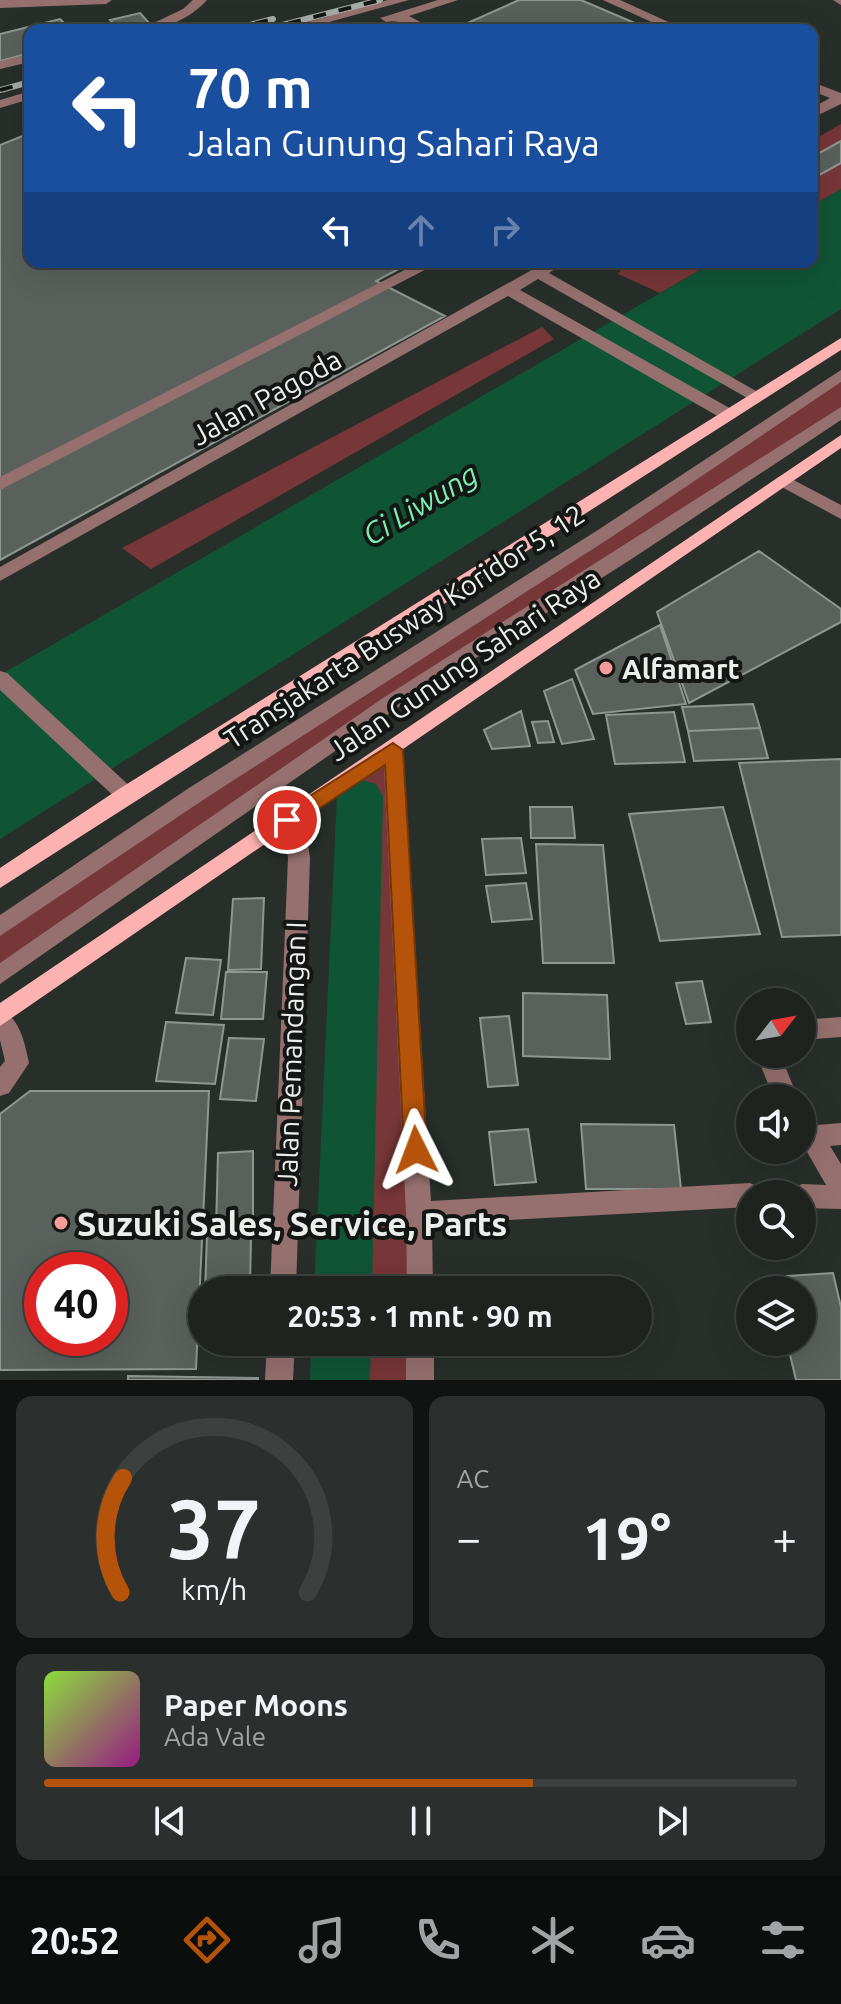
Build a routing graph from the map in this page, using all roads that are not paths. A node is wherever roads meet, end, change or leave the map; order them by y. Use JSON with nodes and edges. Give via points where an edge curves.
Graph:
{"nodes":[{"id":1,"x":106,"y":0,"type":"edge"},
{"id":2,"x":201,"y":0,"type":"edge"},
{"id":3,"x":403,"y":0,"type":"edge"},
{"id":4,"x":452,"y":0,"type":"edge"},
{"id":5,"x":609,"y":0,"type":"edge"},
{"id":6,"x":0,"y":4,"type":"edge"},
{"id":7,"x":397,"y":15,"type":"junction"},
{"id":8,"x":159,"y":24,"type":"edge"},
{"id":9,"x":309,"y":24,"type":"edge"},
{"id":10,"x":360,"y":24,"type":"edge"},
{"id":11,"x":416,"y":24,"type":"edge"},
{"id":12,"x":666,"y":24,"type":"edge"},
{"id":13,"x":24,"y":59,"type":"edge"},
{"id":14,"x":0,"y":65,"type":"edge"},
{"id":15,"x":818,"y":88,"type":"edge"},
{"id":16,"x":24,"y":97,"type":"edge"},
{"id":17,"x":841,"y":98,"type":"edge"},
{"id":18,"x":0,"y":104,"type":"edge"},
{"id":19,"x":24,"y":111,"type":"edge"},
{"id":20,"x":818,"y":111,"type":"edge"},
{"id":21,"x":0,"y":117,"type":"edge"},
{"id":22,"x":420,"y":268,"type":"edge"},
{"id":23,"x":548,"y":268,"type":"edge"},
{"id":24,"x":540,"y":274,"type":"junction"},
{"id":25,"x":509,"y":290,"type":"junction"},
{"id":26,"x":841,"y":343,"type":"edge"},
{"id":27,"x":841,"y":375,"type":"edge"},
{"id":28,"x":755,"y":395,"type":"junction"},
{"id":29,"x":841,"y":412,"type":"edge"},
{"id":30,"x":727,"y":414,"type":"junction"},
{"id":31,"x":841,"y":440,"type":"edge"},
{"id":32,"x":784,"y":481,"type":"junction"},
{"id":33,"x":0,"y":484,"type":"edge"},
{"id":34,"x":841,"y":513,"type":"edge"},
{"id":35,"x":0,"y":575,"type":"edge"},
{"id":36,"x":0,"y":678,"type":"edge"},
{"id":37,"x":393,"y":750,"type":"junction"},
{"id":38,"x":126,"y":795,"type":"junction"},
{"id":39,"x":287,"y":820,"type":"junction"},
{"id":40,"x":0,"y":879,"type":"edge"},
{"id":41,"x":0,"y":927,"type":"edge"},
{"id":42,"x":0,"y":975,"type":"edge"},
{"id":43,"x":0,"y":1018,"type":"edge"},
{"id":44,"x":841,"y":1027,"type":"edge"},
{"id":45,"x":816,"y":1029,"type":"edge"},
{"id":46,"x":0,"y":1086,"type":"edge"},
{"id":47,"x":816,"y":1131,"type":"edge"},
{"id":48,"x":841,"y":1134,"type":"edge"},
{"id":49,"x":816,"y":1146,"type":"edge"},
{"id":50,"x":840,"y":1187,"type":"edge"},
{"id":51,"x":816,"y":1193,"type":"edge"},
{"id":52,"x":736,"y":1196,"type":"edge"},
{"id":53,"x":419,"y":1213,"type":"junction"},
{"id":54,"x":284,"y":1276,"type":"edge"},
{"id":55,"x":420,"y":1276,"type":"edge"},
{"id":56,"x":280,"y":1356,"type":"edge"},
{"id":57,"x":420,"y":1356,"type":"edge"},
{"id":58,"x":279,"y":1380,"type":"edge"},
{"id":59,"x":420,"y":1380,"type":"edge"}],
"edges":[{"from":1,"to":6,"type":"street"},
{"from":2,"to":8,"type":"street"},
{"from":3,"to":9,"type":"street"},
{"from":4,"to":7,"type":"street"},
{"from":5,"to":12,"type":"street"},
{"from":7,"to":10,"type":"street"},
{"from":7,"to":11,"type":"street"},
{"from":13,"to":14,"type":"street"},
{"from":15,"to":17,"type":"street"},
{"from":16,"to":18,"type":"street"},
{"from":17,"to":20,"type":"street"},
{"from":19,"to":21,"type":"street"},
{"from":22,"to":33,"type":"street"},
{"from":23,"to":24,"type":"street","name":"Jalan Pagoda"},
{"from":24,"to":25,"type":"street","name":"Jalan Pagoda"},
{"from":24,"to":28,"type":"street"},
{"from":25,"to":30,"type":"street"},
{"from":25,"to":35,"type":"street","name":"Jalan Pagoda"},
{"from":26,"to":28,"type":"main road"},
{"from":27,"to":41,"type":"street","name":"Transjakarta Busway Koridor 5, 12"},
{"from":28,"to":30,"type":"main road"},
{"from":29,"to":42,"type":"street","name":"Transjakarta Busway Koridor 5, 12","via":[[390,703]]},
{"from":30,"to":38,"type":"main road"},
{"from":31,"to":32,"type":"main road","name":"Jalan Gunung Sahari Raya"},
{"from":32,"to":34,"type":"street"},
{"from":32,"to":37,"type":"main road","name":"Jalan Gunung Sahari Raya"},
{"from":36,"to":38,"type":"street"},
{"from":37,"to":39,"type":"main road","name":"Jalan Gunung Sahari Raya"},
{"from":37,"to":53,"type":"street"},
{"from":38,"to":40,"type":"main road"},
{"from":39,"to":43,"type":"main road","name":"Jalan Gunung Sahari Raya"},
{"from":39,"to":54,"type":"street","name":"Jalan Pemandangan I","via":[[299,858]]},
{"from":43,"to":46,"type":"street","via":[[17,1063]]},
{"from":44,"to":45,"type":"street"},
{"from":47,"to":48,"type":"street"},
{"from":49,"to":50,"type":"street"},
{"from":50,"to":51,"type":"street"},
{"from":52,"to":53,"type":"street"},
{"from":53,"to":55,"type":"street"},
{"from":56,"to":58,"type":"street"},
{"from":57,"to":59,"type":"street"}]}
